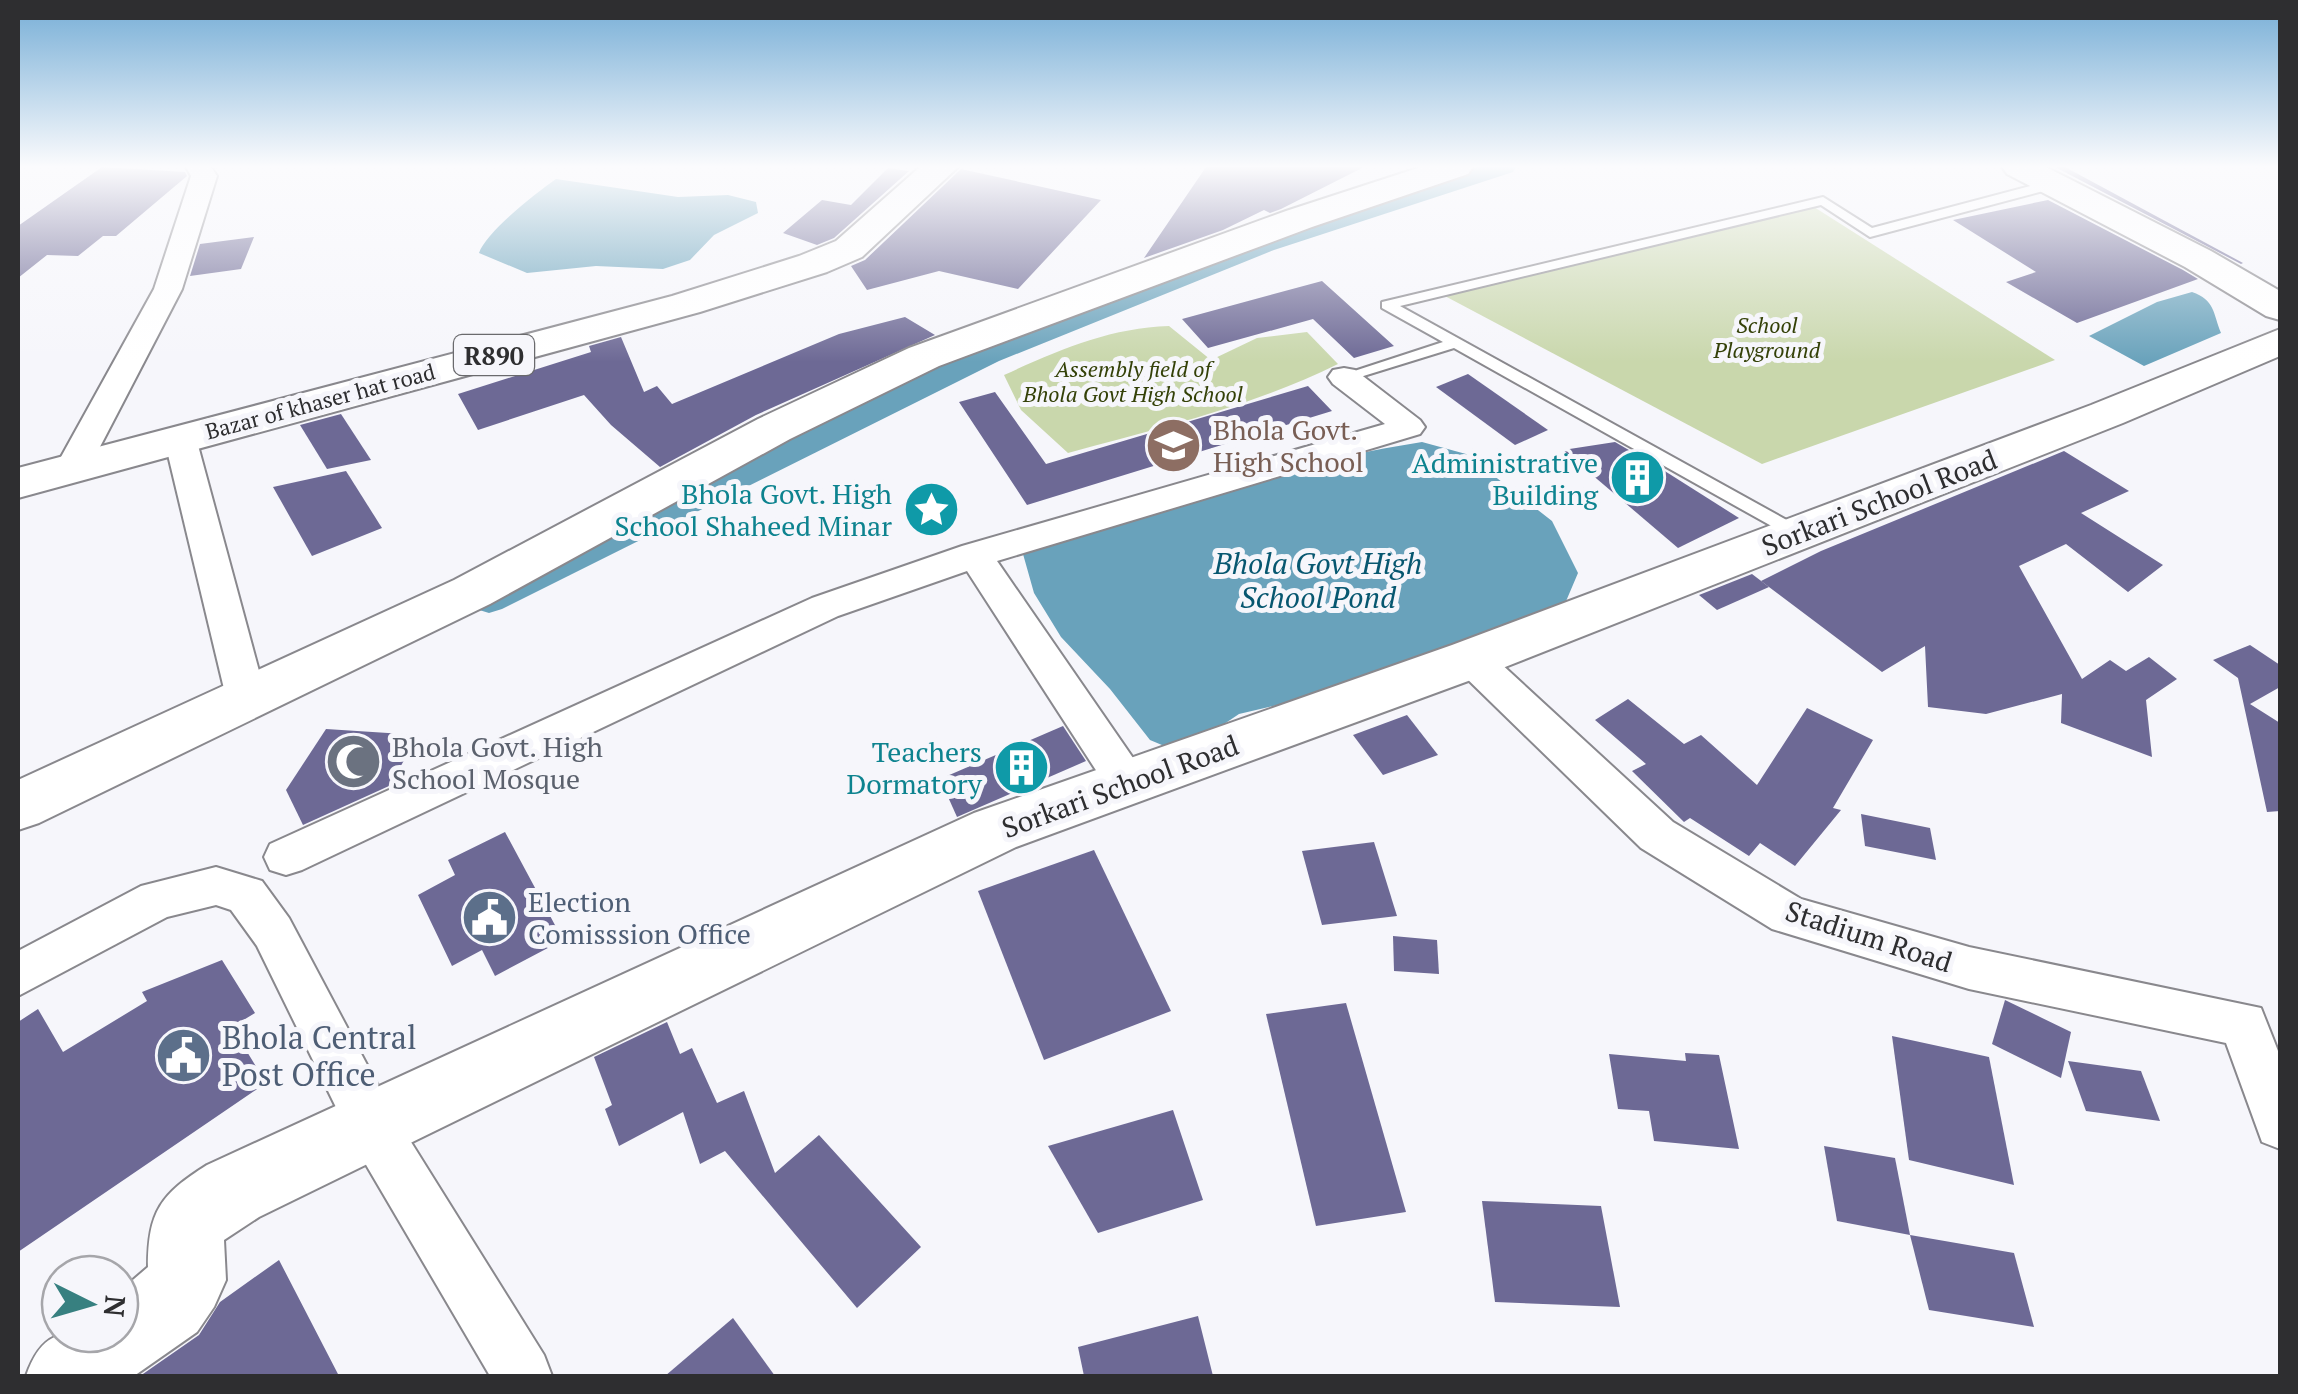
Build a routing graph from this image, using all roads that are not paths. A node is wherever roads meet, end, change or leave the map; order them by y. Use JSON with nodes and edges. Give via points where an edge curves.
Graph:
{"nodes":[{"id":1,"x":186,"y":232,"type":"edge"},
{"id":2,"x":868,"y":232,"type":"edge"},
{"id":3,"x":1265,"y":232,"type":"edge"},
{"id":4,"x":1693,"y":232,"type":"edge"},
{"id":5,"x":2147,"y":232,"type":"edge"},
{"id":6,"x":2280,"y":308,"type":"edge"},
{"id":7,"x":2280,"y":341,"type":"edge"},
{"id":8,"x":1456,"y":343,"type":"junction"},
{"id":9,"x":1344,"y":377,"type":"joint"},
{"id":10,"x":180,"y":438,"type":"junction"},
{"id":11,"x":74,"y":466,"type":"junction"},
{"id":12,"x":18,"y":484,"type":"edge"},
{"id":13,"x":1797,"y":533,"type":"junction"},
{"id":14,"x":975,"y":555,"type":"junction"},
{"id":15,"x":1471,"y":659,"type":"junction"},
{"id":16,"x":246,"y":697,"type":"junction"},
{"id":17,"x":1127,"y":783,"type":"junction"},
{"id":18,"x":18,"y":806,"type":"edge"},
{"id":19,"x":286,"y":857,"type":"dead end"},
{"id":20,"x":18,"y":976,"type":"edge"},
{"id":21,"x":2280,"y":1124,"type":"edge"},
{"id":22,"x":373,"y":1128,"type":"junction"},
{"id":23,"x":66,"y":1376,"type":"edge"},
{"id":24,"x":522,"y":1376,"type":"edge"}],
"edges":[{"from":1,"to":11,"type":"street","via":[[168,289]]},
{"from":2,"to":10,"type":"street","name":"Bazar of khaser hat road","number":"R890","via":[[849,249],[813,264],[686,304]]},
{"from":3,"to":16,"type":"street","via":[[924,357],[774,429],[472,592]]},
{"from":4,"to":8,"type":"lane","via":[[1387,305]]},
{"from":5,"to":6,"type":"street"},
{"from":7,"to":13,"type":"street","name":"Sorkari School Road"},
{"from":8,"to":9,"type":"lane"},
{"from":8,"to":13,"type":"lane"},
{"from":9,"to":14,"type":"street","via":[[1409,427]]},
{"from":10,"to":11,"type":"street","name":"Bazar of khaser hat road","number":"R890"},
{"from":10,"to":16,"type":"street"},
{"from":11,"to":12,"type":"street","name":"Bazar of khaser hat road","number":"R890"},
{"from":13,"to":15,"type":"street","name":"Sorkari School Road"},
{"from":14,"to":17,"type":"street"},
{"from":14,"to":19,"type":"street","via":[[826,607]]},
{"from":15,"to":17,"type":"street","name":"Sorkari School Road"},
{"from":15,"to":21,"type":"street","name":"Stadium Road","via":[[1657,835],[1788,915],[1969,968],[2244,1024]]},
{"from":16,"to":18,"type":"street"},
{"from":17,"to":22,"type":"street","name":"Sorkari School Road","via":[[996,830]]},
{"from":20,"to":22,"type":"street","via":[[157,900],[216,886],[246,895],[273,932]]},
{"from":22,"to":23,"type":"street","name":"Sorkari School Road","via":[[196,1214],[186,1233],[186,1280],[169,1304]]},
{"from":22,"to":24,"type":"street"}]}
